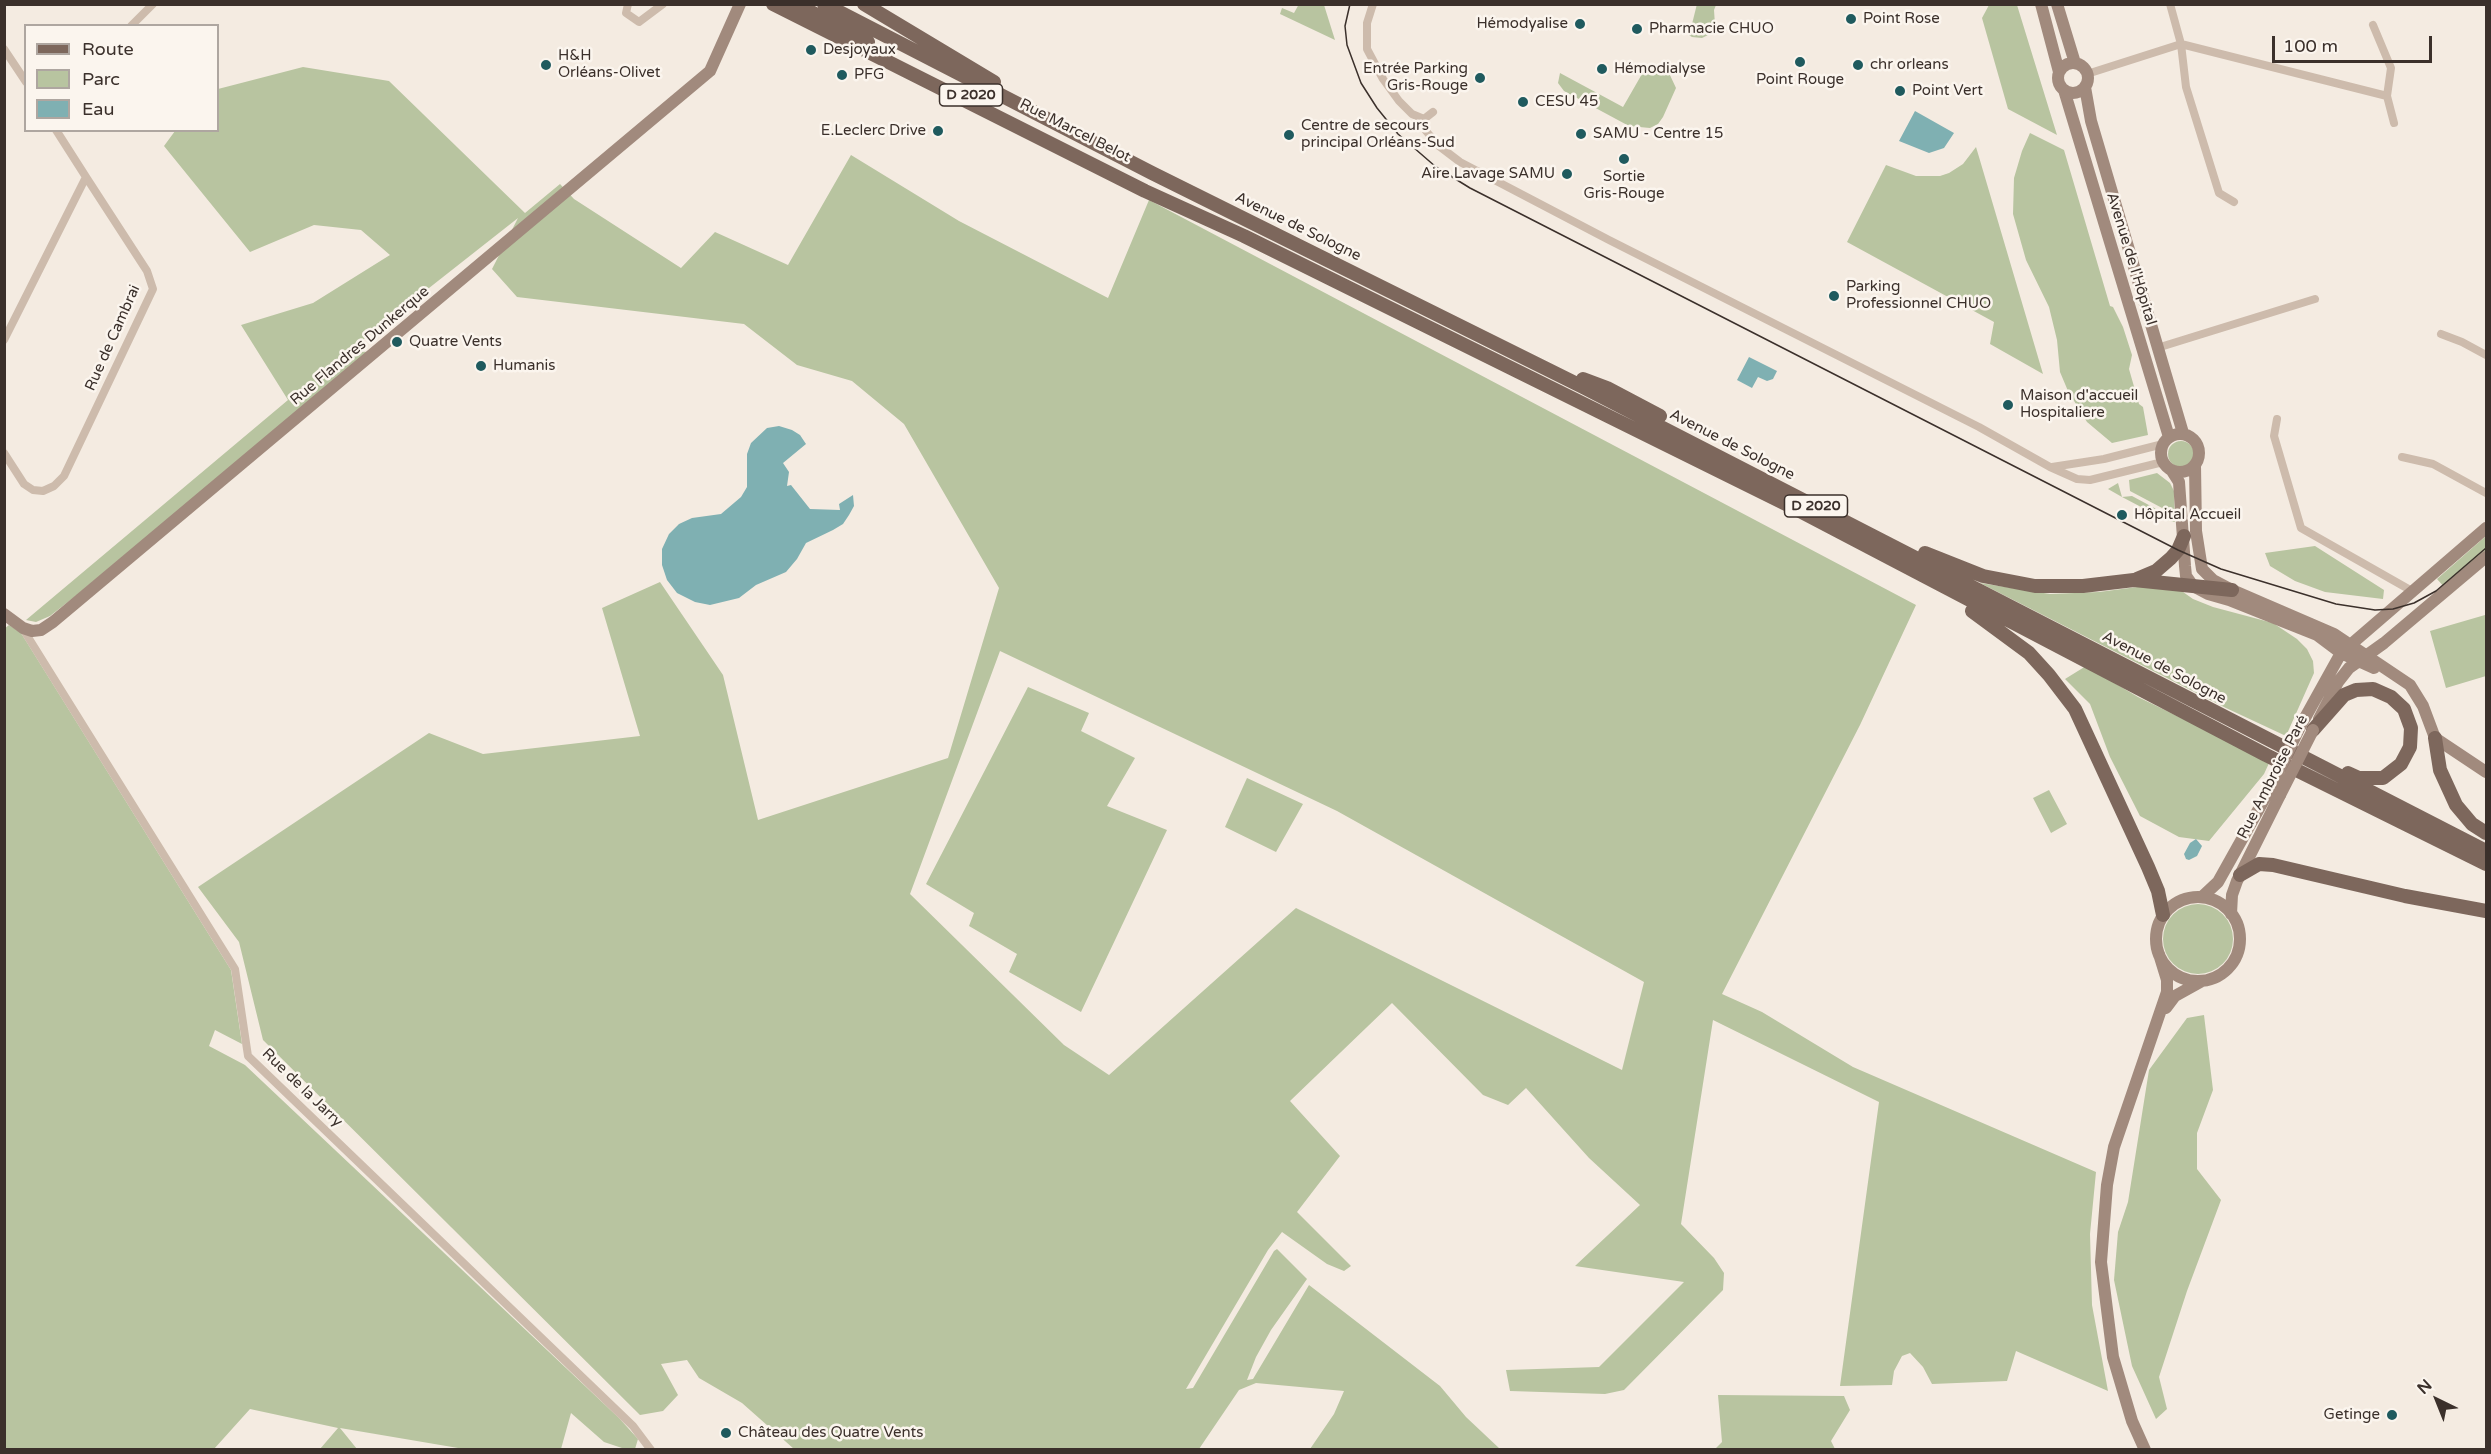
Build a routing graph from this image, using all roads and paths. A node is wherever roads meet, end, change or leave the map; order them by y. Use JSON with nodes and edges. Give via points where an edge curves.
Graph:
{"nodes":[{"id":1,"x":153,"y":4,"type":"edge"},
{"id":2,"x":628,"y":4,"type":"edge"},
{"id":3,"x":663,"y":4,"type":"edge"},
{"id":4,"x":740,"y":4,"type":"edge"},
{"id":5,"x":773,"y":4,"type":"edge"},
{"id":6,"x":796,"y":4,"type":"edge"},
{"id":7,"x":824,"y":4,"type":"edge"},
{"id":8,"x":853,"y":4,"type":"edge"},
{"id":9,"x":864,"y":4,"type":"edge"},
{"id":10,"x":1373,"y":4,"type":"edge"},
{"id":11,"x":2041,"y":4,"type":"edge"},
{"id":12,"x":2057,"y":4,"type":"edge"},
{"id":13,"x":2170,"y":4,"type":"edge"},
{"id":14,"x":890,"y":22,"type":"junction"},
{"id":15,"x":133,"y":24,"type":"edge"},
{"id":16,"x":2373,"y":25,"type":"dead end"},
{"id":17,"x":2181,"y":44,"type":"junction"},
{"id":18,"x":4,"y":49,"type":"edge"},
{"id":19,"x":10,"y":57,"type":"junction"},
{"id":20,"x":2075,"y":63,"type":"junction"},
{"id":21,"x":4,"y":69,"type":"edge"},
{"id":22,"x":2059,"y":72,"type":"junction"},
{"id":23,"x":2087,"y":74,"type":"junction"},
{"id":24,"x":24,"y":79,"type":"edge"},
{"id":25,"x":2085,"y":87,"type":"junction"},
{"id":26,"x":2064,"y":90,"type":"junction"},
{"id":27,"x":2387,"y":96,"type":"junction"},
{"id":28,"x":1433,"y":112,"type":"dead end"},
{"id":29,"x":1424,"y":118,"type":"junction"},
{"id":30,"x":2394,"y":123,"type":"dead end"},
{"id":31,"x":57,"y":132,"type":"edge"},
{"id":32,"x":1152,"y":173,"type":"junction"},
{"id":33,"x":86,"y":177,"type":"junction"},
{"id":34,"x":2234,"y":202,"type":"dead end"},
{"id":35,"x":1244,"y":236,"type":"junction"},
{"id":36,"x":2315,"y":299,"type":"dead end"},
{"id":37,"x":2441,"y":334,"type":"dead end"},
{"id":38,"x":4,"y":340,"type":"edge"},
{"id":39,"x":2157,"y":348,"type":"junction"},
{"id":40,"x":1511,"y":352,"type":"junction"},
{"id":41,"x":2487,"y":355,"type":"edge"},
{"id":42,"x":2277,"y":419,"type":"dead end"},
{"id":43,"x":2182,"y":434,"type":"junction"},
{"id":44,"x":2166,"y":440,"type":"junction"},
{"id":45,"x":4,"y":453,"type":"edge"},
{"id":46,"x":2402,"y":457,"type":"dead end"},
{"id":47,"x":2104,"y":459,"type":"junction"},
{"id":48,"x":2195,"y":465,"type":"junction"},
{"id":49,"x":2168,"y":466,"type":"junction"},
{"id":50,"x":2050,"y":467,"type":"junction"},
{"id":51,"x":2103,"y":476,"type":"junction"},
{"id":52,"x":2487,"y":493,"type":"edge"},
{"id":53,"x":2487,"y":528,"type":"edge"},
{"id":54,"x":2184,"y":536,"type":"junction"},
{"id":55,"x":1851,"y":539,"type":"junction"},
{"id":56,"x":2487,"y":557,"type":"edge"},
{"id":57,"x":2134,"y":580,"type":"junction"},
{"id":58,"x":2192,"y":585,"type":"junction"},
{"id":59,"x":2232,"y":590,"type":"junction"},
{"id":60,"x":2412,"y":591,"type":"junction"},
{"id":61,"x":4,"y":614,"type":"edge"},
{"id":62,"x":23,"y":628,"type":"junction"},
{"id":63,"x":2346,"y":649,"type":"junction"},
{"id":64,"x":2363,"y":659,"type":"junction"},
{"id":65,"x":2307,"y":728,"type":"junction"},
{"id":66,"x":2265,"y":738,"type":"junction"},
{"id":67,"x":2435,"y":738,"type":"junction"},
{"id":68,"x":2487,"y":772,"type":"edge"},
{"id":69,"x":2275,"y":792,"type":"junction"},
{"id":70,"x":2487,"y":833,"type":"edge"},
{"id":71,"x":2487,"y":851,"type":"edge"},
{"id":72,"x":2487,"y":864,"type":"edge"},
{"id":73,"x":2240,"y":875,"type":"junction"},
{"id":74,"x":2202,"y":897,"type":"junction"},
{"id":75,"x":2487,"y":911,"type":"edge"},
{"id":76,"x":2231,"y":914,"type":"junction"},
{"id":77,"x":2163,"y":915,"type":"junction"},
{"id":78,"x":2159,"y":954,"type":"junction"},
{"id":79,"x":2203,"y":980,"type":"junction"},
{"id":80,"x":2156,"y":1026,"type":"junction"},
{"id":81,"x":651,"y":1449,"type":"edge"},
{"id":82,"x":2145,"y":1449,"type":"edge"}],
"edges":[{"from":1,"to":15,"type":"street"},
{"from":2,"to":3,"type":"street","via":[[626,13],[639,22]]},
{"from":4,"to":62,"type":"street","name":"Rue Flandres Dunkerque","via":[[710,71],[54,622],[41,630]]},
{"from":5,"to":35,"type":"main road","via":[[1135,186]]},
{"from":6,"to":35,"type":"main road","name":"Rue Marcel Belot","number":"D 2020"},
{"from":7,"to":32,"type":"main road","name":"Rue Marcel Belot","number":"D 2020"},
{"from":8,"to":14,"type":"main road"},
{"from":9,"to":14,"type":"main road"},
{"from":10,"to":29,"type":"street","via":[[1367,23],[1367,49],[1399,101],[1412,114]]},
{"from":11,"to":22,"type":"street"},
{"from":12,"to":20,"type":"street"},
{"from":13,"to":17,"type":"street"},
{"from":14,"to":32,"type":"main road"},
{"from":16,"to":27,"type":"street","via":[[2391,68]]},
{"from":17,"to":23,"type":"street"},
{"from":17,"to":27,"type":"street"},
{"from":17,"to":34,"type":"street","via":[[2186,87],[2219,193]]},
{"from":18,"to":19,"type":"street"},
{"from":19,"to":21,"type":"street"},
{"from":19,"to":24,"type":"street"},
{"from":20,"to":22,"type":"street","via":[[2065,64]]},
{"from":20,"to":23,"type":"street","via":[[2083,66]]},
{"from":22,"to":26,"type":"street","via":[[2058,80]]},
{"from":23,"to":25,"type":"street"},
{"from":25,"to":26,"type":"street","via":[[2077,92]]},
{"from":25,"to":39,"type":"street","name":"Avenue de l'Hôpital","via":[[2091,121]]},
{"from":26,"to":44,"type":"street","name":"Avenue de l'Hôpital"},
{"from":27,"to":30,"type":"street"},
{"from":28,"to":29,"type":"street"},
{"from":29,"to":50,"type":"street","via":[[1429,137],[1460,162]]},
{"from":31,"to":33,"type":"street"},
{"from":32,"to":40,"type":"main road","name":"Avenue de Sologne","number":"D 2020"},
{"from":33,"to":38,"type":"street"},
{"from":33,"to":45,"type":"street","name":"Rue de Cambrai","via":[[147,271],[153,289],[64,476],[43,491],[33,490],[24,484]]},
{"from":35,"to":55,"type":"main road","number":"D 2020"},
{"from":36,"to":39,"type":"street"},
{"from":37,"to":41,"type":"street"},
{"from":39,"to":43,"type":"street","name":"Avenue de l'Hôpital"},
{"from":40,"to":57,"type":"main road","via":[[1607,388],[1925,553],[1983,576],[2035,586]]},
{"from":40,"to":66,"type":"main road","name":"Avenue de Sologne","number":"D 2020"},
{"from":42,"to":60,"type":"street","via":[[2274,436],[2301,528]]},
{"from":43,"to":44,"type":"street"},
{"from":43,"to":48,"type":"street","via":[[2197,443],[2200,454]]},
{"from":44,"to":47,"type":"street"},
{"from":44,"to":49,"type":"street","via":[[2161,456]]},
{"from":46,"to":52,"type":"street","via":[[2433,464]]},
{"from":47,"to":50,"type":"street"},
{"from":47,"to":51,"type":"street"},
{"from":48,"to":49,"type":"street","via":[[2184,472]]},
{"from":48,"to":59,"type":"street","via":[[2196,531],[2202,569]]},
{"from":49,"to":51,"type":"street"},
{"from":49,"to":54,"type":"street","via":[[2179,482]]},
{"from":50,"to":51,"type":"street","via":[[2077,479]]},
{"from":53,"to":60,"type":"street","name":"Rue Ambroise Paré"},
{"from":54,"to":57,"type":"main road","via":[[2178,550],[2157,571]]},
{"from":54,"to":58,"type":"street","via":[[2186,576]]},
{"from":55,"to":72,"type":"main road","number":"D 2020","via":[[2266,755]]},
{"from":55,"to":77,"type":"main road","via":[[1986,620],[2029,653],[2049,675],[2075,709],[2148,867]]},
{"from":56,"to":64,"type":"street","name":"Rue Ambroise Paré"},
{"from":57,"to":58,"type":"main road"},
{"from":58,"to":59,"type":"main road"},
{"from":58,"to":63,"type":"street"},
{"from":59,"to":63,"type":"street","via":[[2334,634]]},
{"from":60,"to":63,"type":"street","name":"Rue Ambroise Paré"},
{"from":61,"to":62,"type":"street","name":"Rue de la Jarry"},
{"from":62,"to":81,"type":"street","name":"Rue de la Jarry","via":[[235,969],[248,1056],[633,1426]]},
{"from":63,"to":64,"type":"street"},
{"from":63,"to":65,"type":"street","name":"Rue Ambroise Paré"},
{"from":64,"to":65,"type":"street","name":"Rue Ambroise Paré","via":[[2349,668]]},
{"from":64,"to":67,"type":"street","via":[[2410,685]]},
{"from":65,"to":66,"type":"main road","via":[[2344,695],[2373,689],[2391,697],[2404,709],[2411,728],[2410,747],[2401,764],[2383,778],[2359,778]]},
{"from":65,"to":69,"type":"street","name":"Rue Ambroise Paré","bridge":true},
{"from":66,"to":71,"type":"main road","name":"Avenue de Sologne","number":"D 2020"},
{"from":67,"to":68,"type":"street"},
{"from":67,"to":70,"type":"main road","via":[[2440,770],[2456,805],[2472,824]]},
{"from":69,"to":73,"type":"street","name":"Rue Ambroise Paré"},
{"from":69,"to":74,"type":"street","name":"Rue Ambroise Paré","via":[[2218,882]]},
{"from":73,"to":75,"type":"main road","via":[[2259,864],[2273,865]]},
{"from":73,"to":76,"type":"street","name":"Rue Ambroise Paré","via":[[2232,895]]},
{"from":74,"to":76,"type":"street","via":[[2218,902]]},
{"from":74,"to":77,"type":"street","via":[[2180,901]]},
{"from":76,"to":79,"type":"street","via":[[2240,939],[2236,956],[2220,974]]},
{"from":77,"to":78,"type":"street","via":[[2156,934]]},
{"from":78,"to":79,"type":"street","via":[[2163,963],[2179,976]]},
{"from":78,"to":80,"type":"street","via":[[2167,992]]},
{"from":79,"to":80,"type":"street","via":[[2175,996]]},
{"from":80,"to":82,"type":"street","via":[[2114,1147],[2101,1262],[2113,1357],[2132,1421]]}]}
